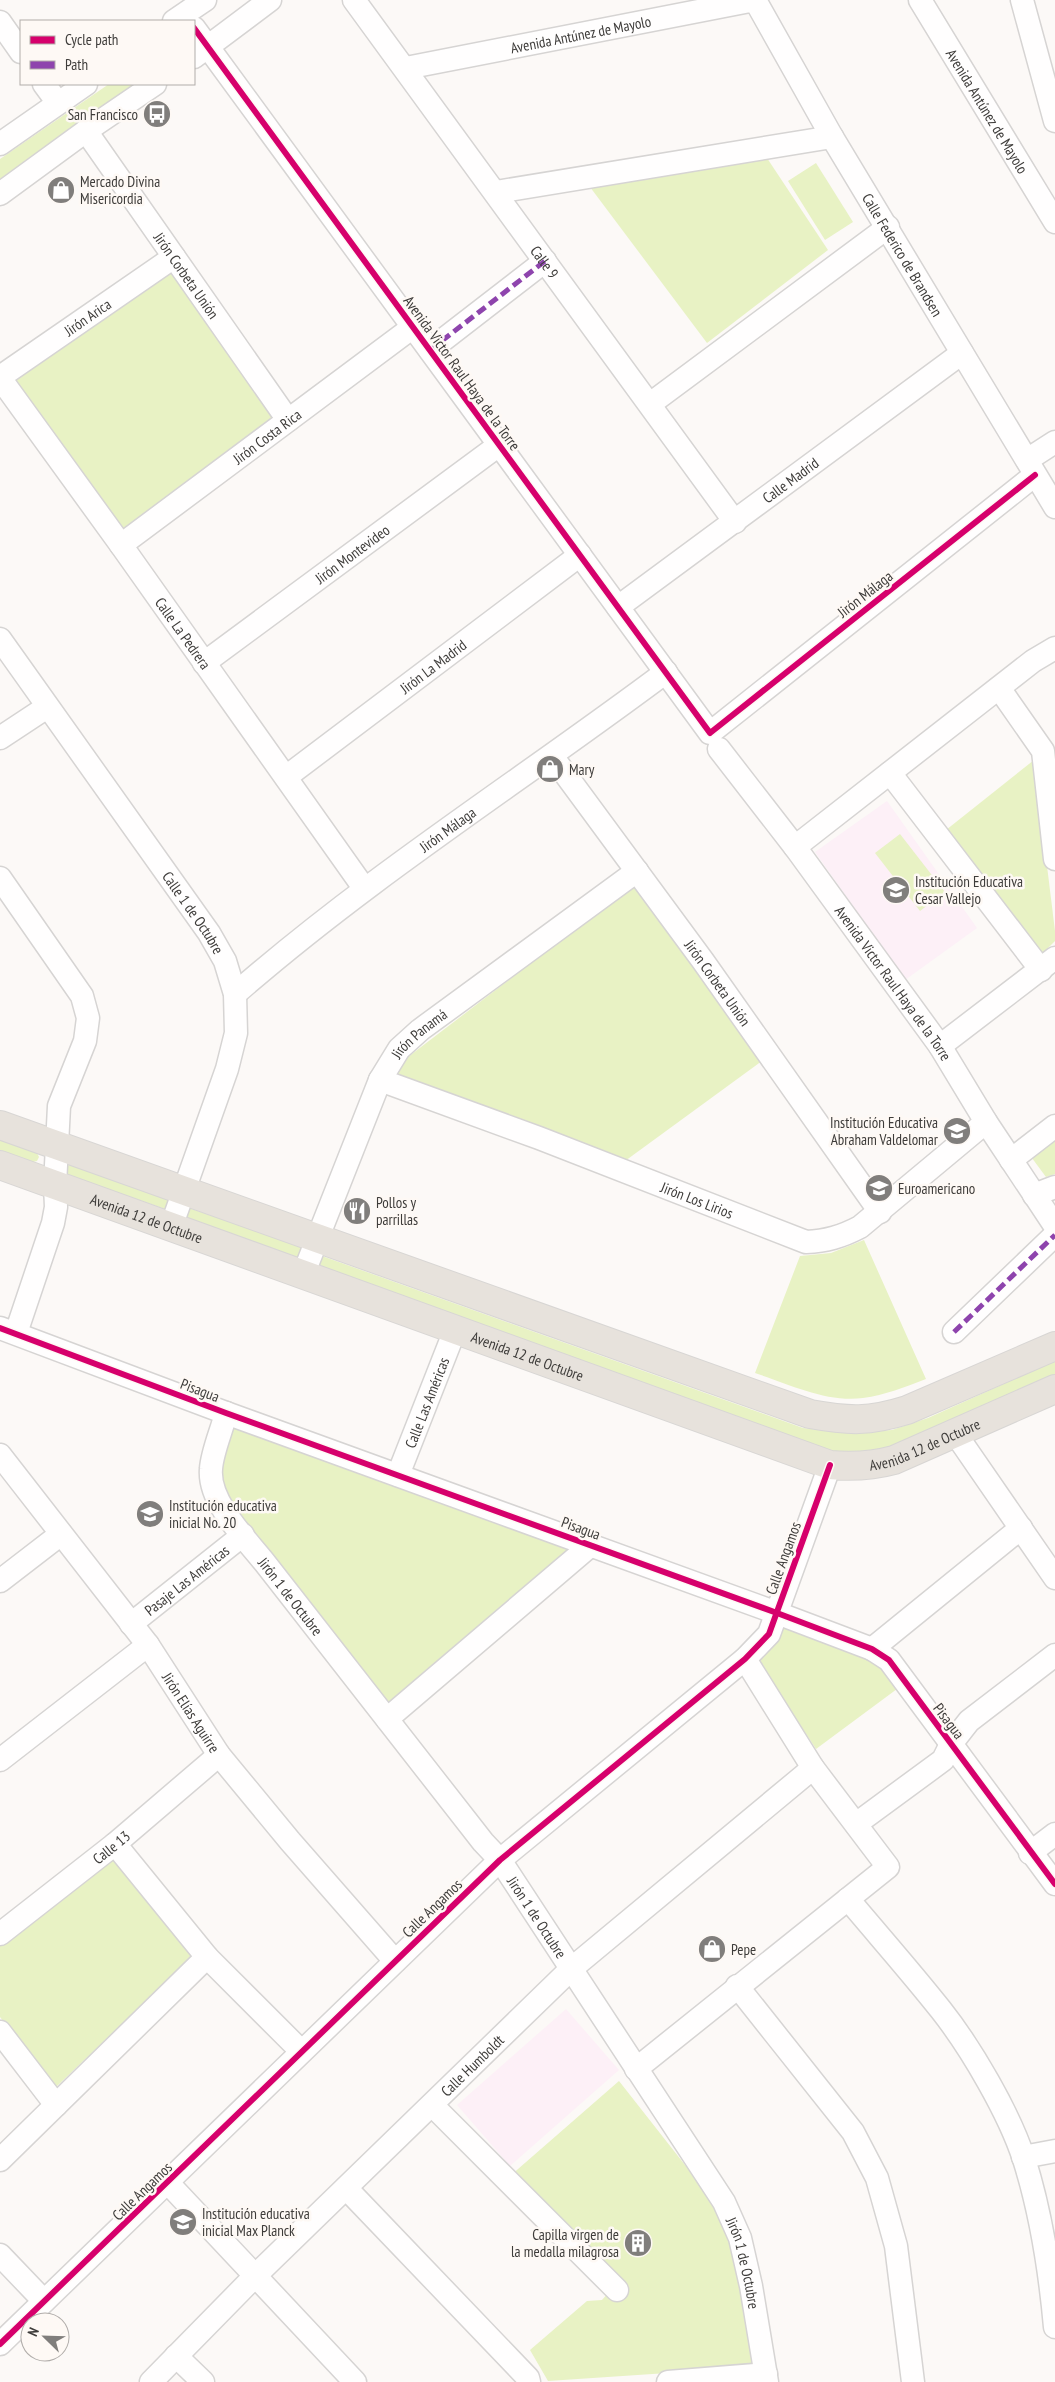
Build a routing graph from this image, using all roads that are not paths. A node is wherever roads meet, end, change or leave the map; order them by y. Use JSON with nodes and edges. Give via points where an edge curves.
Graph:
{"nodes":[{"id":1,"x":205,"y":0,"type":"edge"},
{"id":2,"x":270,"y":0,"type":"edge"},
{"id":3,"x":354,"y":0,"type":"edge"},
{"id":4,"x":755,"y":0,"type":"edge"},
{"id":5,"x":920,"y":0,"type":"edge"},
{"id":6,"x":1022,"y":0,"type":"edge"},
{"id":7,"x":666,"y":8,"type":"edge"},
{"id":8,"x":183,"y":17,"type":"edge"},
{"id":9,"x":0,"y":22,"type":"edge"},
{"id":10,"x":195,"y":40,"type":"edge"},
{"id":11,"x":20,"y":51,"type":"edge"},
{"id":12,"x":201,"y":52,"type":"edge"},
{"id":13,"x":406,"y":68,"type":"junction"},
{"id":14,"x":45,"y":85,"type":"edge"},
{"id":15,"x":85,"y":85,"type":"edge"},
{"id":16,"x":154,"y":85,"type":"edge"},
{"id":17,"x":58,"y":103,"type":"junction"},
{"id":18,"x":1055,"y":121,"type":"edge"},
{"id":19,"x":86,"y":131,"type":"junction"},
{"id":20,"x":832,"y":137,"type":"junction"},
{"id":21,"x":0,"y":144,"type":"edge"},
{"id":22,"x":496,"y":192,"type":"junction"},
{"id":23,"x":0,"y":194,"type":"edge"},
{"id":24,"x":1055,"y":222,"type":"edge"},
{"id":25,"x":888,"y":227,"type":"junction"},
{"id":26,"x":174,"y":257,"type":"junction"},
{"id":27,"x":545,"y":260,"type":"junction"},
{"id":28,"x":413,"y":327,"type":"junction"},
{"id":29,"x":430,"y":350,"type":"junction"},
{"id":30,"x":962,"y":353,"type":"junction"},
{"id":31,"x":0,"y":378,"type":"edge"},
{"id":32,"x":650,"y":404,"type":"junction"},
{"id":33,"x":288,"y":420,"type":"junction"},
{"id":34,"x":1055,"y":442,"type":"edge"},
{"id":35,"x":499,"y":445,"type":"junction"},
{"id":36,"x":1031,"y":468,"type":"junction"},
{"id":37,"x":1055,"y":507,"type":"edge"},
{"id":38,"x":736,"y":522,"type":"junction"},
{"id":39,"x":121,"y":545,"type":"junction"},
{"id":40,"x":580,"y":555,"type":"junction"},
{"id":41,"x":618,"y":607,"type":"junction"},
{"id":42,"x":0,"y":639,"type":"edge"},
{"id":43,"x":1055,"y":648,"type":"edge"},
{"id":44,"x":204,"y":662,"type":"junction"},
{"id":45,"x":666,"y":672,"type":"junction"},
{"id":46,"x":999,"y":688,"type":"junction"},
{"id":47,"x":47,"y":707,"type":"junction"},
{"id":48,"x":0,"y":738,"type":"edge"},
{"id":49,"x":715,"y":741,"type":"junction"},
{"id":50,"x":552,"y":756,"type":"junction"},
{"id":51,"x":890,"y":773,"type":"junction"},
{"id":52,"x":286,"y":777,"type":"junction"},
{"id":53,"x":794,"y":847,"type":"junction"},
{"id":54,"x":1055,"y":859,"type":"edge"},
{"id":55,"x":637,"y":871,"type":"junction"},
{"id":56,"x":2,"y":883,"type":"edge"},
{"id":57,"x":364,"y":888,"type":"junction"},
{"id":58,"x":1048,"y":964,"type":"edge"},
{"id":59,"x":235,"y":994,"type":"junction"},
{"id":60,"x":940,"y":1046,"type":"junction"},
{"id":61,"x":380,"y":1080,"type":"junction"},
{"id":62,"x":986,"y":1122,"type":"junction"},
{"id":63,"x":0,"y":1125,"type":"edge"},
{"id":64,"x":1055,"y":1126,"type":"edge"},
{"id":65,"x":56,"y":1145,"type":"junction"},
{"id":66,"x":1011,"y":1160,"type":"junction"},
{"id":67,"x":0,"y":1165,"type":"edge"},
{"id":68,"x":55,"y":1185,"type":"junction"},
{"id":69,"x":1055,"y":1187,"type":"edge"},
{"id":70,"x":184,"y":1191,"type":"junction"},
{"id":71,"x":1034,"y":1195,"type":"junction"},
{"id":72,"x":880,"y":1212,"type":"junction"},
{"id":73,"x":1055,"y":1226,"type":"edge"},
{"id":74,"x":171,"y":1227,"type":"junction"},
{"id":75,"x":1055,"y":1235,"type":"edge"},
{"id":76,"x":318,"y":1239,"type":"junction"},
{"id":77,"x":303,"y":1275,"type":"junction"},
{"id":78,"x":8,"y":1330,"type":"edge"},
{"id":79,"x":455,"y":1330,"type":"junction"},
{"id":80,"x":954,"y":1332,"type":"dead end"},
{"id":81,"x":1055,"y":1346,"type":"edge"},
{"id":82,"x":1055,"y":1389,"type":"edge"},
{"id":83,"x":226,"y":1413,"type":"junction"},
{"id":84,"x":955,"y":1434,"type":"junction"},
{"id":85,"x":0,"y":1455,"type":"edge"},
{"id":86,"x":830,"y":1465,"type":"junction"},
{"id":87,"x":398,"y":1475,"type":"junction"},
{"id":88,"x":1021,"y":1528,"type":"junction"},
{"id":89,"x":62,"y":1534,"type":"junction"},
{"id":90,"x":243,"y":1535,"type":"junction"},
{"id":91,"x":590,"y":1545,"type":"junction"},
{"id":92,"x":1055,"y":1578,"type":"edge"},
{"id":93,"x":0,"y":1581,"type":"edge"},
{"id":94,"x":777,"y":1613,"type":"junction"},
{"id":95,"x":131,"y":1624,"type":"junction"},
{"id":96,"x":148,"y":1646,"type":"junction"},
{"id":97,"x":872,"y":1649,"type":"junction"},
{"id":98,"x":1055,"y":1654,"type":"edge"},
{"id":99,"x":745,"y":1659,"type":"junction"},
{"id":100,"x":387,"y":1719,"type":"junction"},
{"id":101,"x":951,"y":1744,"type":"junction"},
{"id":102,"x":219,"y":1755,"type":"junction"},
{"id":103,"x":0,"y":1760,"type":"edge"},
{"id":104,"x":813,"y":1768,"type":"junction"},
{"id":105,"x":856,"y":1824,"type":"junction"},
{"id":106,"x":1055,"y":1834,"type":"edge"},
{"id":107,"x":115,"y":1844,"type":"junction"},
{"id":108,"x":1030,"y":1853,"type":"junction"},
{"id":109,"x":500,"y":1860,"type":"junction"},
{"id":110,"x":1055,"y":1884,"type":"edge"},
{"id":111,"x":848,"y":1899,"type":"junction"},
{"id":112,"x":0,"y":1934,"type":"edge"},
{"id":113,"x":207,"y":1956,"type":"junction"},
{"id":114,"x":396,"y":1961,"type":"junction"},
{"id":115,"x":571,"y":1969,"type":"junction"},
{"id":116,"x":737,"y":1986,"type":"junction"},
{"id":117,"x":0,"y":2032,"type":"edge"},
{"id":118,"x":301,"y":2051,"type":"junction"},
{"id":119,"x":636,"y":2069,"type":"junction"},
{"id":120,"x":56,"y":2105,"type":"junction"},
{"id":121,"x":432,"y":2105,"type":"junction"},
{"id":122,"x":1055,"y":2150,"type":"edge"},
{"id":123,"x":1023,"y":2157,"type":"junction"},
{"id":124,"x":0,"y":2160,"type":"edge"},
{"id":125,"x":168,"y":2183,"type":"junction"},
{"id":126,"x":346,"y":2188,"type":"junction"},
{"id":127,"x":0,"y":2256,"type":"edge"},
{"id":128,"x":256,"y":2275,"type":"junction"},
{"id":129,"x":617,"y":2290,"type":"dead end"},
{"id":130,"x":1054,"y":2295,"type":"edge"},
{"id":131,"x":44,"y":2300,"type":"junction"},
{"id":132,"x":1055,"y":2327,"type":"edge"},
{"id":133,"x":0,"y":2344,"type":"edge"},
{"id":134,"x":176,"y":2356,"type":"junction"},
{"id":135,"x":767,"y":2378,"type":"edge"},
{"id":136,"x":151,"y":2382,"type":"edge"},
{"id":137,"x":203,"y":2382,"type":"edge"},
{"id":138,"x":355,"y":2382,"type":"edge"},
{"id":139,"x":529,"y":2382,"type":"edge"},
{"id":140,"x":668,"y":2382,"type":"edge"},
{"id":141,"x":913,"y":2382,"type":"edge"}],
"edges":[{"from":1,"to":8,"type":"street"},
{"from":2,"to":12,"type":"street"},
{"from":3,"to":13,"type":"street","name":"Calle 9"},
{"from":4,"to":7,"type":"street","name":"Avenida Antúnez de Mayolo"},
{"from":4,"to":20,"type":"street","name":"Calle Federico de Brandsen"},
{"from":5,"to":24,"type":"street","name":"Avenida Antúnez de Mayolo"},
{"from":6,"to":18,"type":"street"},
{"from":7,"to":13,"type":"street","name":"Avenida Antúnez de Mayolo"},
{"from":9,"to":11,"type":"street"},
{"from":10,"to":12,"type":"street","name":"Avenida Victor Raul Haya de la Torre"},
{"from":12,"to":28,"type":"street","name":"Avenida Victor Raul Haya de la Torre"},
{"from":13,"to":22,"type":"street","name":"Calle 9"},
{"from":14,"to":17,"type":"street"},
{"from":15,"to":17,"type":"street"},
{"from":16,"to":19,"type":"street"},
{"from":17,"to":21,"type":"street"},
{"from":19,"to":23,"type":"street"},
{"from":19,"to":26,"type":"street","name":"Jirón Corbeta Unión"},
{"from":20,"to":22,"type":"street"},
{"from":20,"to":25,"type":"street","name":"Calle Federico de Brandsen"},
{"from":22,"to":27,"type":"street","name":"Calle 9"},
{"from":25,"to":30,"type":"street","name":"Calle Federico de Brandsen"},
{"from":25,"to":32,"type":"street"},
{"from":26,"to":31,"type":"street","name":"Jirón Arica"},
{"from":26,"to":33,"type":"street","name":"Jirón Corbeta Unión"},
{"from":27,"to":29,"type":"street"},
{"from":27,"to":32,"type":"street","name":"Calle 9"},
{"from":28,"to":29,"type":"street","name":"Avenida Victor Raul Haya de la Torre"},
{"from":28,"to":33,"type":"street","name":"Jirón Costa Rica"},
{"from":29,"to":35,"type":"street","name":"Avenida Victor Raul Haya de la Torre"},
{"from":30,"to":36,"type":"street","name":"Calle Federico de Brandsen"},
{"from":30,"to":38,"type":"street","name":"Calle Madrid"},
{"from":31,"to":39,"type":"street","name":"Calle La Pedrera"},
{"from":32,"to":38,"type":"street","name":"Calle 9"},
{"from":33,"to":39,"type":"street","name":"Jirón Costa Rica"},
{"from":34,"to":36,"type":"street","name":"Jirón Málaga"},
{"from":35,"to":40,"type":"street","name":"Avenida Victor Raul Haya de la Torre"},
{"from":35,"to":44,"type":"street","name":"Jirón Montevideo"},
{"from":36,"to":37,"type":"street","name":"Calle Federico de Brandsen"},
{"from":36,"to":49,"type":"street","name":"Jirón Málaga"},
{"from":38,"to":41,"type":"street","name":"Calle Madrid"},
{"from":39,"to":44,"type":"street","name":"Calle La Pedrera"},
{"from":40,"to":41,"type":"street","name":"Avenida Victor Raul Haya de la Torre"},
{"from":40,"to":52,"type":"street","name":"Jirón La Madrid"},
{"from":41,"to":45,"type":"street","name":"Avenida Victor Raul Haya de la Torre"},
{"from":42,"to":47,"type":"street","name":"Calle 1 de Octubre"},
{"from":43,"to":46,"type":"street"},
{"from":44,"to":52,"type":"street","name":"Calle La Pedrera"},
{"from":45,"to":49,"type":"street","name":"Avenida Victor Raul Haya de la Torre"},
{"from":45,"to":50,"type":"street","name":"Jirón Málaga"},
{"from":46,"to":51,"type":"street"},
{"from":46,"to":54,"type":"street","via":[[1044,751]]},
{"from":47,"to":48,"type":"street"},
{"from":47,"to":59,"type":"street","name":"Calle 1 de Octubre","via":[[209,933],[225,961]]},
{"from":49,"to":53,"type":"street","name":"Avenida Victor Raul Haya de la Torre"},
{"from":50,"to":55,"type":"street","name":"Jirón Corbeta Unión"},
{"from":50,"to":57,"type":"street","name":"Jirón Málaga"},
{"from":51,"to":53,"type":"street"},
{"from":51,"to":58,"type":"street"},
{"from":52,"to":57,"type":"street","name":"Calle La Pedrera"},
{"from":53,"to":60,"type":"street","name":"Avenida Victor Raul Haya de la Torre"},
{"from":55,"to":61,"type":"street","name":"Jirón Panamá","via":[[420,1030],[400,1049]]},
{"from":55,"to":72,"type":"street","name":"Jirón Corbeta Unión"},
{"from":56,"to":65,"type":"street","via":[[82,996],[88,1018],[85,1041],[59,1106]]},
{"from":57,"to":59,"type":"street","name":"Jirón Málaga"},
{"from":58,"to":60,"type":"street"},
{"from":59,"to":70,"type":"street","name":"Calle 1 de Octubre","via":[[236,1033]]},
{"from":60,"to":62,"type":"street","name":"Avenida Victor Raul Haya de la Torre"},
{"from":61,"to":72,"type":"street","name":"Jirón Los Lirios","via":[[806,1242],[845,1236]]},
{"from":61,"to":76,"type":"street","name":"Jirón Panamá"},
{"from":62,"to":66,"type":"street","name":"Avenida Victor Raul Haya de la Torre"},
{"from":62,"to":72,"type":"street","name":"Jirón Los Lirios"},
{"from":63,"to":65,"type":"main road"},
{"from":64,"to":66,"type":"street"},
{"from":65,"to":68,"type":"street"},
{"from":65,"to":70,"type":"main road"},
{"from":66,"to":71,"type":"street","name":"Avenida Victor Raul Haya de la Torre"},
{"from":67,"to":68,"type":"main road","name":"Avenida 12 de Octubre"},
{"from":68,"to":74,"type":"main road","name":"Avenida 12 de Octubre"},
{"from":68,"to":78,"type":"street","via":[[56,1208],[52,1223]]},
{"from":69,"to":71,"type":"street"},
{"from":70,"to":74,"type":"street","name":"Calle 1 de Octubre"},
{"from":70,"to":76,"type":"main road"},
{"from":71,"to":73,"type":"street","name":"Avenida Victor Raul Haya de la Torre"},
{"from":74,"to":77,"type":"main road","name":"Avenida 12 de Octubre"},
{"from":75,"to":80,"type":"street"},
{"from":76,"to":77,"type":"street","name":"Jirón Panamá"},
{"from":76,"to":81,"type":"main road","via":[[747,1393],[810,1414],[845,1420],[873,1419],[907,1410]]},
{"from":77,"to":79,"type":"main road","name":"Avenida 12 de Octubre"},
{"from":78,"to":83,"type":"street","name":"Pisagua"},
{"from":79,"to":86,"type":"main road","name":"Avenida 12 de Octubre"},
{"from":79,"to":87,"type":"street","name":"Calle Las Américas"},
{"from":82,"to":84,"type":"main road","name":"Avenida 12 de Octubre"},
{"from":83,"to":87,"type":"street","name":"Pisagua"},
{"from":83,"to":90,"type":"street","name":"Jirón 1 de Octubre","via":[[210,1469],[215,1495]]},
{"from":84,"to":86,"type":"main road","name":"Avenida 12 de Octubre","via":[[894,1460],[851,1467]]},
{"from":84,"to":88,"type":"street"},
{"from":85,"to":89,"type":"street","name":"Jirón Elías Aguirre"},
{"from":86,"to":94,"type":"street","name":"Calle Angamos"},
{"from":87,"to":91,"type":"street","name":"Pisagua"},
{"from":88,"to":92,"type":"street"},
{"from":88,"to":97,"type":"street"},
{"from":89,"to":93,"type":"street"},
{"from":89,"to":95,"type":"street","name":"Jirón Elías Aguirre"},
{"from":90,"to":95,"type":"street","name":"Pasaje Las Américas"},
{"from":90,"to":100,"type":"street","name":"Jirón 1 de Octubre"},
{"from":91,"to":94,"type":"street","name":"Pisagua"},
{"from":91,"to":100,"type":"street"},
{"from":94,"to":97,"type":"street","name":"Pisagua"},
{"from":94,"to":99,"type":"street","name":"Calle Angamos","via":[[769,1634]]},
{"from":95,"to":96,"type":"street","name":"Jirón Elías Aguirre"},
{"from":96,"to":102,"type":"street","name":"Jirón Elías Aguirre"},
{"from":96,"to":103,"type":"street"},
{"from":97,"to":101,"type":"street","name":"Pisagua","via":[[889,1660]]},
{"from":98,"to":101,"type":"street","via":[[969,1721]]},
{"from":99,"to":104,"type":"street"},
{"from":99,"to":109,"type":"street","name":"Calle Angamos"},
{"from":100,"to":109,"type":"street","name":"Jirón 1 de Octubre"},
{"from":101,"to":105,"type":"street","via":[[942,1760]]},
{"from":101,"to":108,"type":"street","name":"Pisagua"},
{"from":102,"to":107,"type":"street","name":"Calle 13"},
{"from":102,"to":114,"type":"street","name":"Jirón Elías Aguirre"},
{"from":104,"to":105,"type":"street"},
{"from":104,"to":115,"type":"street","name":"Calle Humboldt"},
{"from":105,"to":111,"type":"street","via":[[888,1867]]},
{"from":106,"to":108,"type":"street"},
{"from":107,"to":112,"type":"street","name":"Calle 13"},
{"from":107,"to":113,"type":"street"},
{"from":108,"to":110,"type":"street","name":"Pisagua"},
{"from":109,"to":114,"type":"street","name":"Calle Angamos"},
{"from":109,"to":115,"type":"street","name":"Jirón 1 de Octubre"},
{"from":111,"to":116,"type":"street"},
{"from":111,"to":123,"type":"street","via":[[947,2018],[983,2072]]},
{"from":113,"to":118,"type":"street"},
{"from":113,"to":120,"type":"street"},
{"from":114,"to":118,"type":"street","name":"Calle Angamos"},
{"from":115,"to":119,"type":"street","name":"Jirón 1 de Octubre"},
{"from":115,"to":121,"type":"street","name":"Calle Humboldt"},
{"from":116,"to":119,"type":"street"},
{"from":116,"to":141,"type":"street","via":[[856,2137],[877,2178],[896,2246]]},
{"from":117,"to":120,"type":"street"},
{"from":118,"to":125,"type":"street","name":"Calle Angamos"},
{"from":119,"to":135,"type":"street","name":"Jirón 1 de Octubre","via":[[724,2202],[740,2238]]},
{"from":120,"to":124,"type":"street"},
{"from":121,"to":126,"type":"street","name":"Calle Humboldt"},
{"from":121,"to":129,"type":"street"},
{"from":122,"to":123,"type":"street"},
{"from":123,"to":130,"type":"street"},
{"from":125,"to":128,"type":"street"},
{"from":125,"to":131,"type":"street","name":"Calle Angamos"},
{"from":126,"to":128,"type":"street","name":"Calle Humboldt"},
{"from":126,"to":139,"type":"street"},
{"from":127,"to":131,"type":"street"},
{"from":128,"to":134,"type":"street","name":"Calle Humboldt"},
{"from":128,"to":138,"type":"street"},
{"from":130,"to":132,"type":"street"},
{"from":131,"to":133,"type":"street","name":"Calle Angamos"},
{"from":134,"to":136,"type":"street","name":"Calle Humboldt"},
{"from":134,"to":137,"type":"street"},
{"from":135,"to":140,"type":"street"}]}
